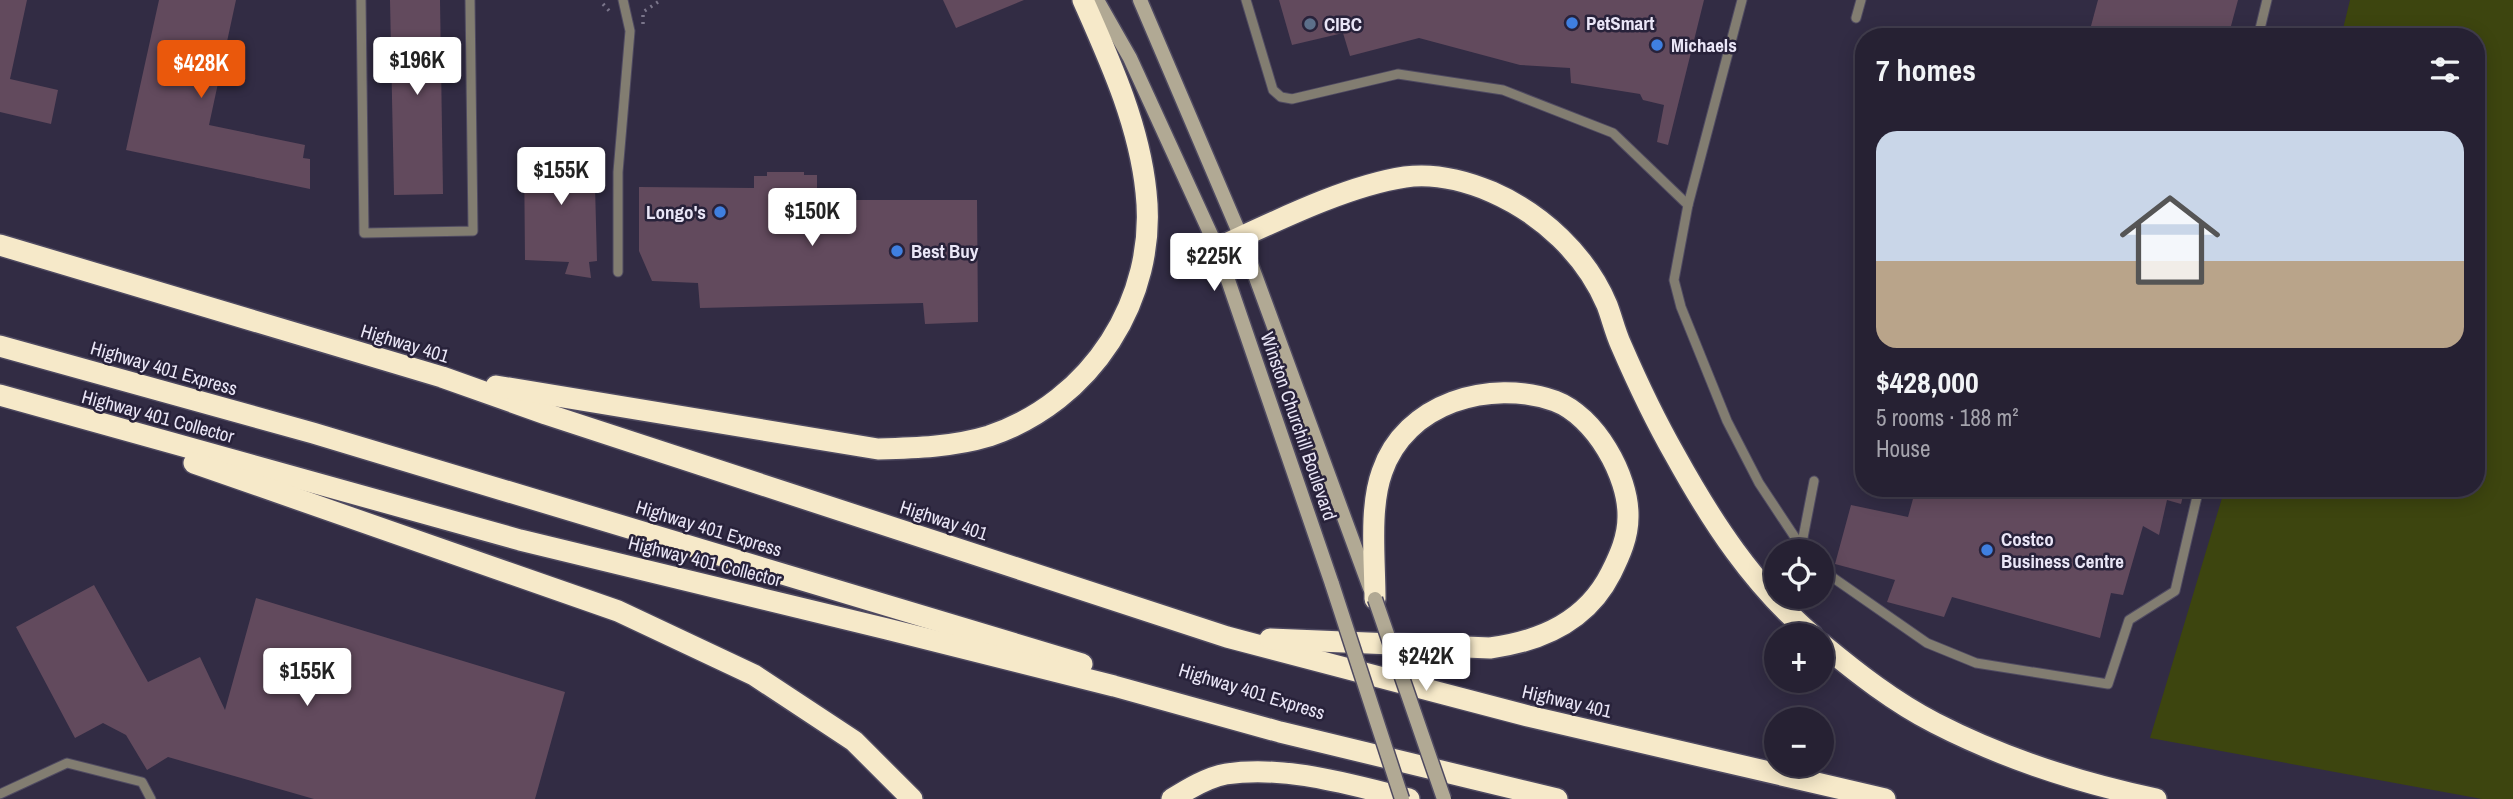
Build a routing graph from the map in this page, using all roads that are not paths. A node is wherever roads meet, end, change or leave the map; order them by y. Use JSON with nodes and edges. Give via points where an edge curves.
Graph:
{"nodes":[{"id":1,"x":361,"y":0,"type":"edge"},
{"id":2,"x":470,"y":0,"type":"edge"},
{"id":3,"x":1083,"y":0,"type":"edge"},
{"id":4,"x":1097,"y":0,"type":"edge"},
{"id":5,"x":1140,"y":0,"type":"edge"},
{"id":6,"x":1246,"y":0,"type":"edge"},
{"id":7,"x":1742,"y":0,"type":"edge"},
{"id":8,"x":1861,"y":0,"type":"edge"},
{"id":9,"x":2267,"y":0,"type":"edge"},
{"id":10,"x":627,"y":1,"type":"edge"},
{"id":11,"x":1856,"y":18,"type":"dead end"},
{"id":12,"x":2260,"y":28,"type":"edge"},
{"id":13,"x":1688,"y":205,"type":"junction"},
{"id":14,"x":1241,"y":237,"type":"junction"},
{"id":15,"x":0,"y":245,"type":"edge"},
{"id":16,"x":1217,"y":248,"type":"junction"},
{"id":17,"x":618,"y":272,"type":"dead end"},
{"id":18,"x":0,"y":346,"type":"edge"},
{"id":19,"x":442,"y":377,"type":"junction"},
{"id":20,"x":0,"y":396,"type":"edge"},
{"id":21,"x":1814,"y":481,"type":"dead end"},
{"id":22,"x":2197,"y":497,"type":"edge"},
{"id":23,"x":1795,"y":539,"type":"edge"},
{"id":24,"x":1804,"y":539,"type":"edge"},
{"id":25,"x":1834,"y":578,"type":"edge"},
{"id":26,"x":1375,"y":599,"type":"junction"},
{"id":27,"x":1800,"y":623,"type":"edge"},
{"id":28,"x":1227,"y":637,"type":"junction"},
{"id":29,"x":1834,"y":652,"type":"edge"},
{"id":30,"x":1403,"y":760,"type":"junction"},
{"id":31,"x":0,"y":794,"type":"edge"},
{"id":32,"x":151,"y":799,"type":"edge"},
{"id":33,"x":912,"y":799,"type":"edge"},
{"id":34,"x":1172,"y":799,"type":"edge"},
{"id":35,"x":1402,"y":799,"type":"edge"},
{"id":36,"x":1409,"y":799,"type":"edge"},
{"id":37,"x":1444,"y":799,"type":"edge"},
{"id":38,"x":1557,"y":799,"type":"edge"},
{"id":39,"x":1885,"y":799,"type":"edge"},
{"id":40,"x":2156,"y":799,"type":"edge"}],
"edges":[{"from":1,"to":2,"type":"lane","via":[[364,233],[473,231]]},
{"from":3,"to":19,"type":"highway","via":[[1135,131],[1148,216],[1145,253],[1134,294],[1106,348],[1063,396],[1027,420],[968,441],[918,449],[878,449]]},
{"from":4,"to":16,"type":"main road","name":"Winston Churchill Boulevard","via":[[1130,58]]},
{"from":5,"to":14,"type":"main road","name":"Winston Churchill Boulevard"},
{"from":6,"to":13,"type":"lane","via":[[1273,90],[1281,97],[1292,99],[1398,74],[1503,90],[1613,133]]},
{"from":7,"to":13,"type":"lane"},
{"from":8,"to":11,"type":"lane"},
{"from":9,"to":12,"type":"lane"},
{"from":10,"to":17,"type":"lane"},
{"from":13,"to":23,"type":"lane","via":[[1674,280],[1681,307],[1727,421]]},
{"from":14,"to":16,"type":"highway"},
{"from":14,"to":26,"type":"main road","name":"Winston Churchill Boulevard"},
{"from":14,"to":27,"type":"highway","via":[[1359,188],[1407,177],[1440,177],[1477,186],[1507,198],[1535,217],[1585,267],[1673,453],[1722,536],[1759,584]]},
{"from":15,"to":19,"type":"highway","name":"Highway 401"},
{"from":16,"to":35,"type":"main road","name":"Winston Churchill Boulevard","bridge":true},
{"from":18,"to":30,"type":"highway","name":"Highway 401 Express","via":[[313,433]]},
{"from":19,"to":28,"type":"highway","name":"Highway 401"},
{"from":20,"to":30,"type":"highway","name":"Highway 401 Collector","via":[[520,540]]},
{"from":20,"to":33,"type":"highway","via":[[618,611],[754,674],[854,741]]},
{"from":21,"to":24,"type":"lane"},
{"from":22,"to":25,"type":"lane","via":[[2175,591],[2129,620],[2108,684],[1976,663],[1927,643]]},
{"from":26,"to":28,"type":"highway","via":[[1374,529],[1382,470],[1408,428],[1432,410],[1491,394],[1536,396],[1558,402],[1602,441],[1627,497],[1626,538],[1605,584],[1570,622],[1520,644],[1490,648]]},
{"from":26,"to":37,"type":"main road","name":"Winston Churchill Boulevard","bridge":true},
{"from":28,"to":39,"type":"highway","name":"Highway 401","via":[[1528,716]]},
{"from":29,"to":40,"type":"highway","via":[[1884,692],[1979,744],[2090,784]]},
{"from":30,"to":38,"type":"highway"},
{"from":31,"to":32,"type":"lane","via":[[67,763],[142,782]]},
{"from":34,"to":36,"type":"highway","via":[[1224,774],[1273,772]]}]}
